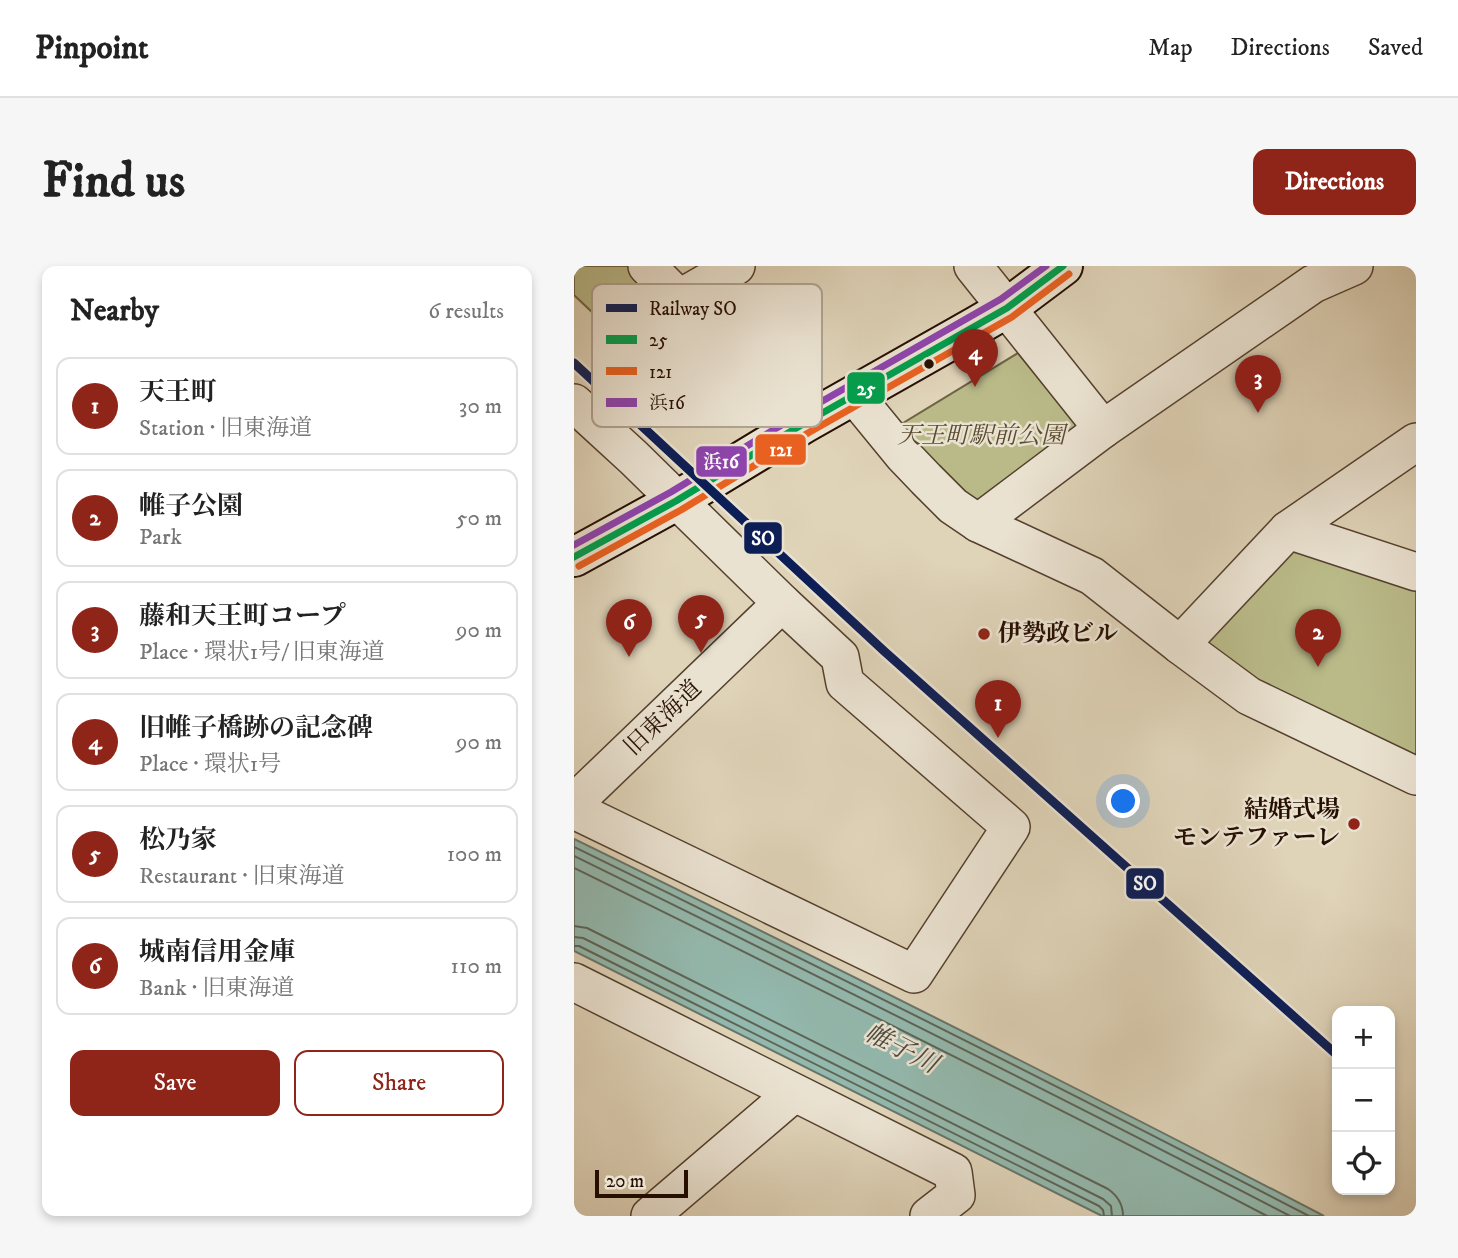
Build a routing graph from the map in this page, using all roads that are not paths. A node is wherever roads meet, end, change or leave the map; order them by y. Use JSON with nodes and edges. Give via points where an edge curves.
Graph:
{"nodes":[{"id":1,"x":647,"y":266,"type":"edge"},
{"id":2,"x":736,"y":266,"type":"edge"},
{"id":3,"x":973,"y":266,"type":"edge"},
{"id":4,"x":1063,"y":266,"type":"edge"},
{"id":5,"x":1354,"y":266,"type":"edge"},
{"id":6,"x":665,"y":284,"type":"edge"},
{"id":7,"x":705,"y":284,"type":"edge"},
{"id":8,"x":1007,"y":308,"type":"junction"},
{"id":9,"x":854,"y":395,"type":"junction"},
{"id":10,"x":574,"y":403,"type":"edge"},
{"id":11,"x":822,"y":413,"type":"edge"},
{"id":12,"x":592,"y":420,"type":"edge"},
{"id":13,"x":600,"y":427,"type":"edge"},
{"id":14,"x":798,"y":427,"type":"edge"},
{"id":15,"x":1103,"y":429,"type":"junction"},
{"id":16,"x":1416,"y":442,"type":"edge"},
{"id":17,"x":677,"y":501,"type":"junction"},
{"id":18,"x":978,"y":523,"type":"junction"},
{"id":19,"x":1288,"y":530,"type":"junction"},
{"id":20,"x":574,"y":557,"type":"edge"},
{"id":21,"x":1416,"y":572,"type":"edge"},
{"id":22,"x":782,"y":603,"type":"junction"},
{"id":23,"x":1180,"y":645,"type":"junction"},
{"id":24,"x":1416,"y":776,"type":"edge"},
{"id":25,"x":574,"y":803,"type":"edge"},
{"id":26,"x":574,"y":810,"type":"edge"},
{"id":27,"x":574,"y":982,"type":"edge"},
{"id":28,"x":794,"y":1093,"type":"junction"},
{"id":29,"x":650,"y":1216,"type":"edge"},
{"id":30,"x":929,"y":1216,"type":"edge"}],
"edges":[{"from":1,"to":6,"type":"street"},
{"from":2,"to":7,"type":"street"},
{"from":3,"to":8,"type":"street"},
{"from":4,"to":8,"type":"street"},
{"from":5,"to":15,"type":"street","via":[[1313,284]]},
{"from":8,"to":9,"type":"street"},
{"from":8,"to":15,"type":"street"},
{"from":9,"to":11,"type":"street"},
{"from":9,"to":18,"type":"street","via":[[926,479]]},
{"from":10,"to":12,"type":"street"},
{"from":13,"to":17,"type":"street"},
{"from":14,"to":17,"type":"street"},
{"from":15,"to":18,"type":"street"},
{"from":16,"to":19,"type":"street"},
{"from":17,"to":20,"type":"street"},
{"from":17,"to":22,"type":"street"},
{"from":18,"to":23,"type":"street","via":[[1092,576]]},
{"from":19,"to":21,"type":"street"},
{"from":19,"to":23,"type":"street"},
{"from":22,"to":25,"type":"street","name":"旧東海道"},
{"from":22,"to":26,"type":"street","via":[[840,657],[845,683],[1011,827],[914,974]]},
{"from":23,"to":24,"type":"street","via":[[1250,696]]},
{"from":27,"to":28,"type":"street"},
{"from":28,"to":29,"type":"street"},
{"from":28,"to":30,"type":"street","via":[[953,1172],[956,1195]]}]}
